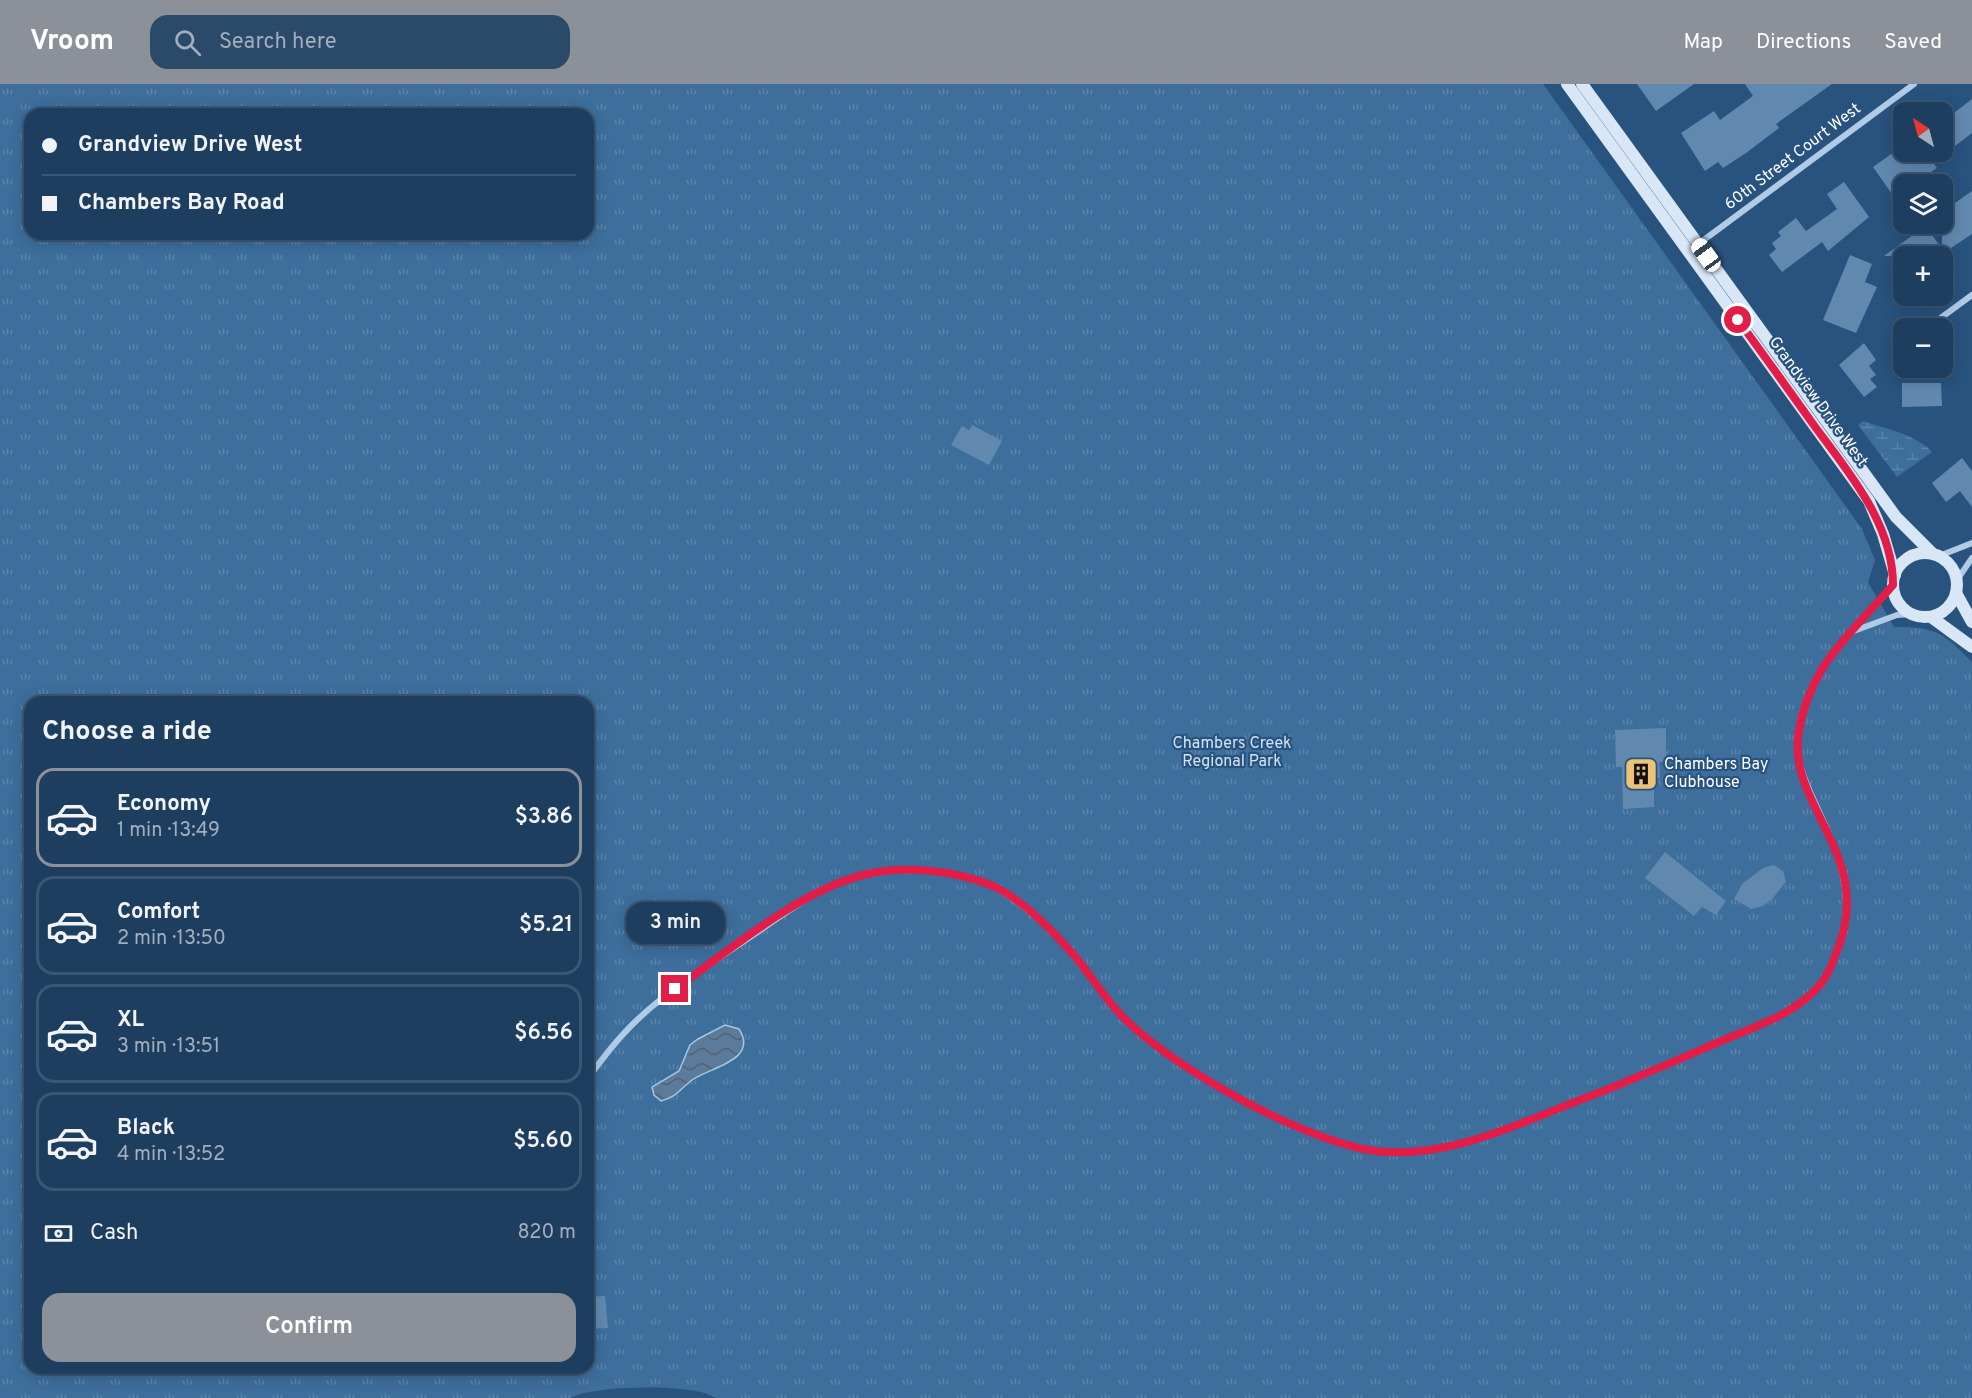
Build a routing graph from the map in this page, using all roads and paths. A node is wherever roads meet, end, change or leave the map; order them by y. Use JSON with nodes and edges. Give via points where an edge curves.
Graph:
{"nodes":[{"id":1,"x":1567,"y":84,"type":"edge"},
{"id":2,"x":1582,"y":84,"type":"edge"},
{"id":3,"x":1914,"y":84,"type":"edge"},
{"id":4,"x":1693,"y":248,"type":"junction"},
{"id":5,"x":1972,"y":296,"type":"edge"},
{"id":6,"x":1941,"y":318,"type":"edge"},
{"id":7,"x":1972,"y":543,"type":"edge"},
{"id":8,"x":1936,"y":555,"type":"junction"},
{"id":9,"x":1972,"y":558,"type":"edge"},
{"id":10,"x":1894,"y":580,"type":"junction"},
{"id":11,"x":1957,"y":580,"type":"junction"},
{"id":12,"x":1956,"y":593,"type":"junction"},
{"id":13,"x":1911,"y":614,"type":"junction"},
{"id":14,"x":1931,"y":617,"type":"junction"},
{"id":15,"x":1972,"y":622,"type":"edge"},
{"id":16,"x":1851,"y":632,"type":"junction"},
{"id":17,"x":1972,"y":647,"type":"edge"},
{"id":18,"x":594,"y":1070,"type":"edge"}],
"edges":[{"from":1,"to":4,"type":"street","name":"Grandview Drive West"},
{"from":2,"to":4,"type":"street","name":"Grandview Drive West"},
{"from":3,"to":4,"type":"street","name":"60th Street Court West"},
{"from":4,"to":8,"type":"street","name":"Grandview Drive West","via":[[1896,517]]},
{"from":4,"to":10,"type":"street","name":"Grandview Drive West","via":[[1869,501],[1888,549]]},
{"from":5,"to":6,"type":"street"},
{"from":7,"to":8,"type":"street"},
{"from":8,"to":10,"type":"street","via":[[1910,556],[1899,566]]},
{"from":8,"to":11,"type":"street","via":[[1950,565]]},
{"from":9,"to":11,"type":"street"},
{"from":10,"to":13,"type":"street","via":[[1900,606]]},
{"from":10,"to":16,"type":"street"},
{"from":11,"to":12,"type":"street"},
{"from":12,"to":14,"type":"street","via":[[1949,606]]},
{"from":12,"to":15,"type":"street"},
{"from":13,"to":14,"type":"street"},
{"from":13,"to":16,"type":"street","via":[[1897,615]]},
{"from":14,"to":17,"type":"street"},
{"from":16,"to":18,"type":"street","via":[[1824,663],[1798,735],[1800,772],[1833,839],[1847,889],[1841,940],[1823,982],[1777,1017],[1620,1085],[1486,1136],[1449,1148],[1383,1152],[1326,1137],[1231,1094],[1154,1045],[1122,1016],[1042,922],[994,887],[922,871],[859,876],[806,900],[655,1005]]}]}
